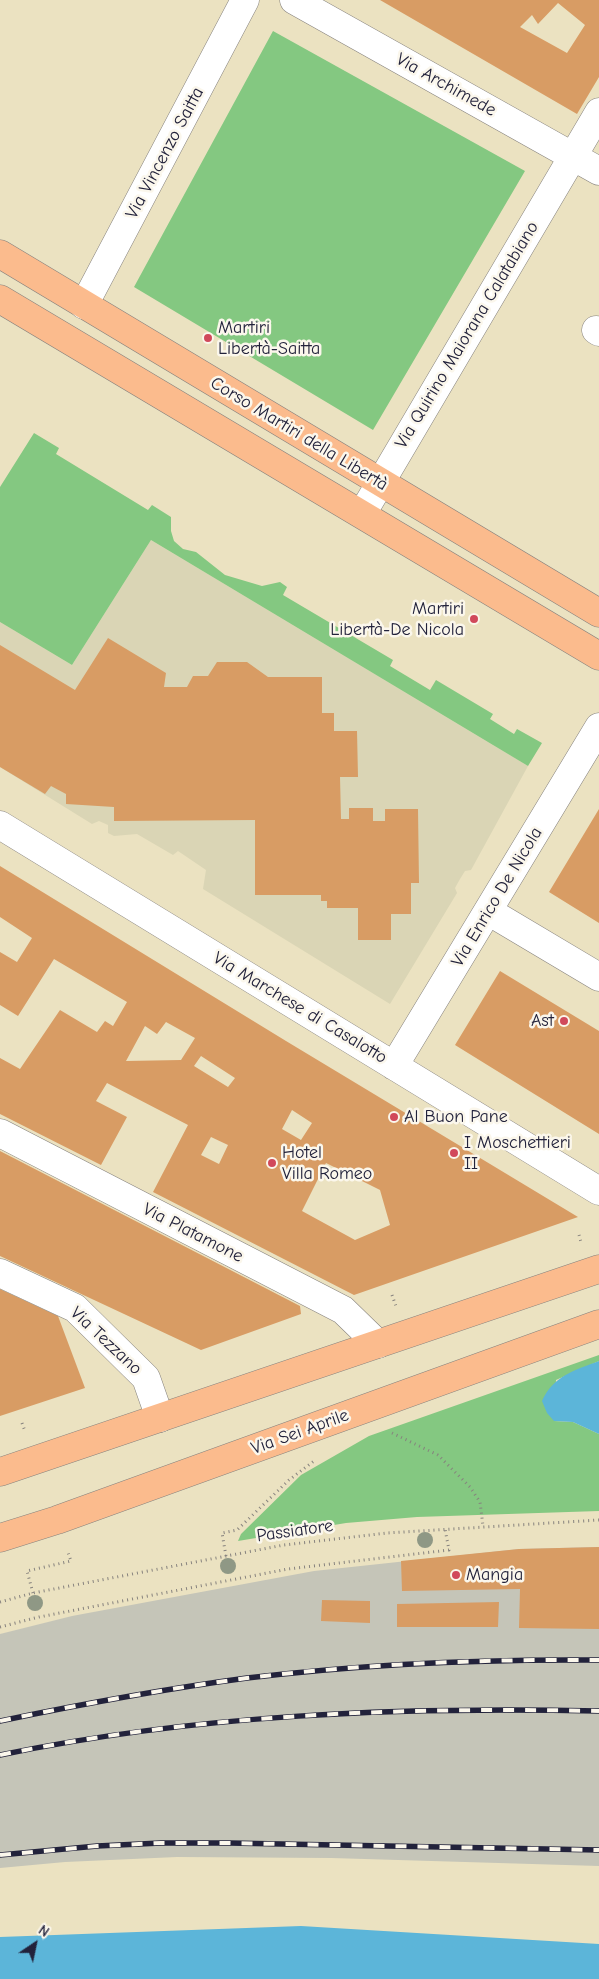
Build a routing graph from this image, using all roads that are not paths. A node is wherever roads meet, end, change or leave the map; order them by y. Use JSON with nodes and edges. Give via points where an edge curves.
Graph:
{"nodes":[{"id":1,"x":245,"y":0,"type":"edge"},
{"id":2,"x":294,"y":0,"type":"edge"},
{"id":3,"x":599,"y":112,"type":"edge"},
{"id":4,"x":573,"y":156,"type":"junction"},
{"id":5,"x":599,"y":170,"type":"edge"},
{"id":6,"x":0,"y":254,"type":"edge"},
{"id":7,"x":0,"y":299,"type":"edge"},
{"id":8,"x":84,"y":305,"type":"junction"},
{"id":9,"x":380,"y":482,"type":"junction"},
{"id":10,"x":362,"y":514,"type":"junction"},
{"id":11,"x":599,"y":613,"type":"edge"},
{"id":12,"x":599,"y":656,"type":"edge"},
{"id":13,"x":599,"y":727,"type":"edge"},
{"id":14,"x":0,"y":826,"type":"edge"},
{"id":15,"x":488,"y":911,"type":"junction"},
{"id":16,"x":599,"y":977,"type":"edge"},
{"id":17,"x":394,"y":1066,"type":"junction"},
{"id":18,"x":0,"y":1133,"type":"edge"},
{"id":19,"x":599,"y":1191,"type":"edge"},
{"id":20,"x":599,"y":1269,"type":"edge"},
{"id":21,"x":0,"y":1273,"type":"edge"},
{"id":22,"x":599,"y":1324,"type":"edge"},
{"id":23,"x":378,"y":1344,"type":"junction"},
{"id":24,"x":160,"y":1418,"type":"junction"},
{"id":25,"x":0,"y":1472,"type":"edge"},
{"id":26,"x":0,"y":1538,"type":"edge"}],
"edges":[{"from":1,"to":8,"type":"street","name":"Via Vincenzo Saitta"},
{"from":2,"to":4,"type":"street","name":"Via Archimede"},
{"from":3,"to":4,"type":"street","name":"Via Quirino Maiorana Calatabiano"},
{"from":4,"to":5,"type":"street","name":"Via Archimede"},
{"from":4,"to":9,"type":"street","name":"Via Quirino Maiorana Calatabiano"},
{"from":6,"to":8,"type":"main road","name":"Corso Martiri della Libertà"},
{"from":7,"to":10,"type":"main road","name":"Corso Martiri della Libertà"},
{"from":8,"to":9,"type":"main road","name":"Corso Martiri della Libertà"},
{"from":9,"to":10,"type":"street","name":"Via Quirino Maiorana Calatabiano"},
{"from":9,"to":11,"type":"main road","name":"Corso Martiri della Libertà"},
{"from":10,"to":12,"type":"main road","name":"Corso Martiri della Libertà"},
{"from":13,"to":15,"type":"street","name":"Via Enrico De Nicola"},
{"from":14,"to":17,"type":"street","name":"Via Marchese di Casalotto"},
{"from":15,"to":16,"type":"street"},
{"from":15,"to":17,"type":"street","name":"Via Enrico De Nicola"},
{"from":17,"to":19,"type":"street","name":"Via Marchese di Casalotto"},
{"from":18,"to":23,"type":"street","name":"Via Platamone","via":[[344,1310]]},
{"from":20,"to":23,"type":"main road"},
{"from":21,"to":24,"type":"street","name":"Via Tezzano","via":[[75,1308],[146,1378]]},
{"from":22,"to":26,"type":"main road","name":"Via Sei Aprile"},
{"from":23,"to":24,"type":"main road"},
{"from":24,"to":25,"type":"main road"}]}
